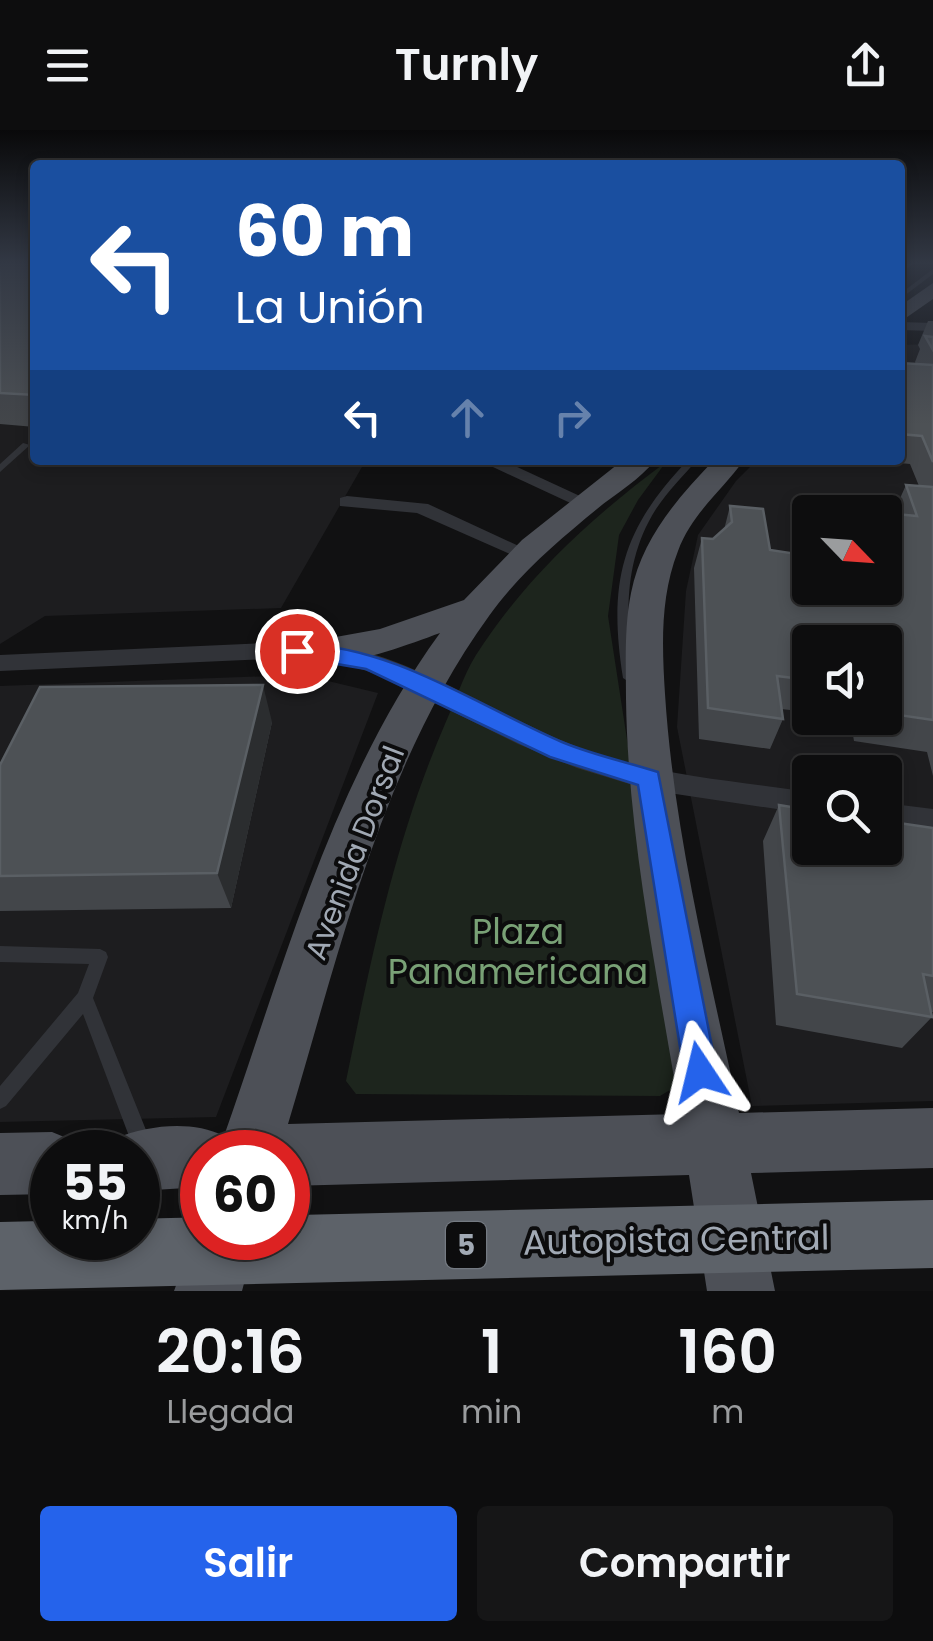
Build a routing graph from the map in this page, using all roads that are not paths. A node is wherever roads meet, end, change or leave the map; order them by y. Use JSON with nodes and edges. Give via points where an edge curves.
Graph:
{"nodes":[{"id":1,"x":26,"y":445,"type":"dead end"},
{"id":2,"x":499,"y":465,"type":"edge"},
{"id":3,"x":635,"y":465,"type":"edge"},
{"id":4,"x":688,"y":465,"type":"edge"},
{"id":5,"x":725,"y":465,"type":"edge"},
{"id":6,"x":0,"y":469,"type":"edge"},
{"id":7,"x":346,"y":502,"type":"dead end"},
{"id":8,"x":586,"y":503,"type":"junction"},
{"id":9,"x":526,"y":554,"type":"junction"},
{"id":10,"x":476,"y":608,"type":"junction"},
{"id":11,"x":321,"y":652,"type":"junction"},
{"id":12,"x":0,"y":663,"type":"edge"},
{"id":13,"x":426,"y":688,"type":"junction"},
{"id":14,"x":649,"y":779,"type":"junction"},
{"id":15,"x":792,"y":800,"type":"edge"},
{"id":16,"x":902,"y":816,"type":"edge"},
{"id":17,"x":933,"y":821,"type":"edge"},
{"id":18,"x":1,"y":957,"type":"edge"},
{"id":19,"x":85,"y":998,"type":"junction"},
{"id":20,"x":0,"y":1100,"type":"edge"},
{"id":21,"x":256,"y":1130,"type":"edge"},
{"id":22,"x":933,"y":1138,"type":"edge"},
{"id":23,"x":713,"y":1146,"type":"junction"},
{"id":24,"x":310,"y":1155,"type":"edge"},
{"id":25,"x":162,"y":1159,"type":"edge"},
{"id":26,"x":30,"y":1163,"type":"edge"},
{"id":27,"x":0,"y":1164,"type":"edge"},
{"id":28,"x":933,"y":1234,"type":"edge"},
{"id":29,"x":0,"y":1256,"type":"edge"},
{"id":30,"x":217,"y":1260,"type":"edge"},
{"id":31,"x":208,"y":1291,"type":"edge"},
{"id":32,"x":741,"y":1291,"type":"edge"}],
"edges":[{"from":1,"to":6,"type":"lane"},
{"from":2,"to":8,"type":"street"},
{"from":3,"to":8,"type":"main road","name":"Avenida Dorsal"},
{"from":4,"to":14,"type":"lane","via":[[637,530],[622,590],[623,648]]},
{"from":5,"to":14,"type":"main road","via":[[681,512],[648,592]]},
{"from":7,"to":9,"type":"street","via":[[420,508]]},
{"from":8,"to":9,"type":"main road","name":"Avenida Dorsal"},
{"from":9,"to":10,"type":"main road","name":"Avenida Dorsal"},
{"from":10,"to":11,"type":"main road","via":[[410,632]]},
{"from":10,"to":13,"type":"main road","name":"Avenida Dorsal"},
{"from":11,"to":12,"type":"street"},
{"from":11,"to":13,"type":"street","via":[[372,663]]},
{"from":13,"to":14,"type":"street","via":[[558,750]]},
{"from":13,"to":21,"type":"main road","name":"Avenida Dorsal","via":[[357,830]]},
{"from":14,"to":15,"type":"street"},
{"from":14,"to":23,"type":"main road"},
{"from":16,"to":17,"type":"street"},
{"from":18,"to":19,"type":"lane","via":[[100,957]]},
{"from":19,"to":20,"type":"lane"},
{"from":19,"to":25,"type":"lane"},
{"from":22,"to":23,"type":"main road"},
{"from":23,"to":24,"type":"main road"},
{"from":23,"to":32,"type":"main road"},
{"from":26,"to":27,"type":"main road"},
{"from":28,"to":29,"type":"highway","name":"Autopista Central","number":"5","bridge":true},
{"from":30,"to":31,"type":"main road"}]}
